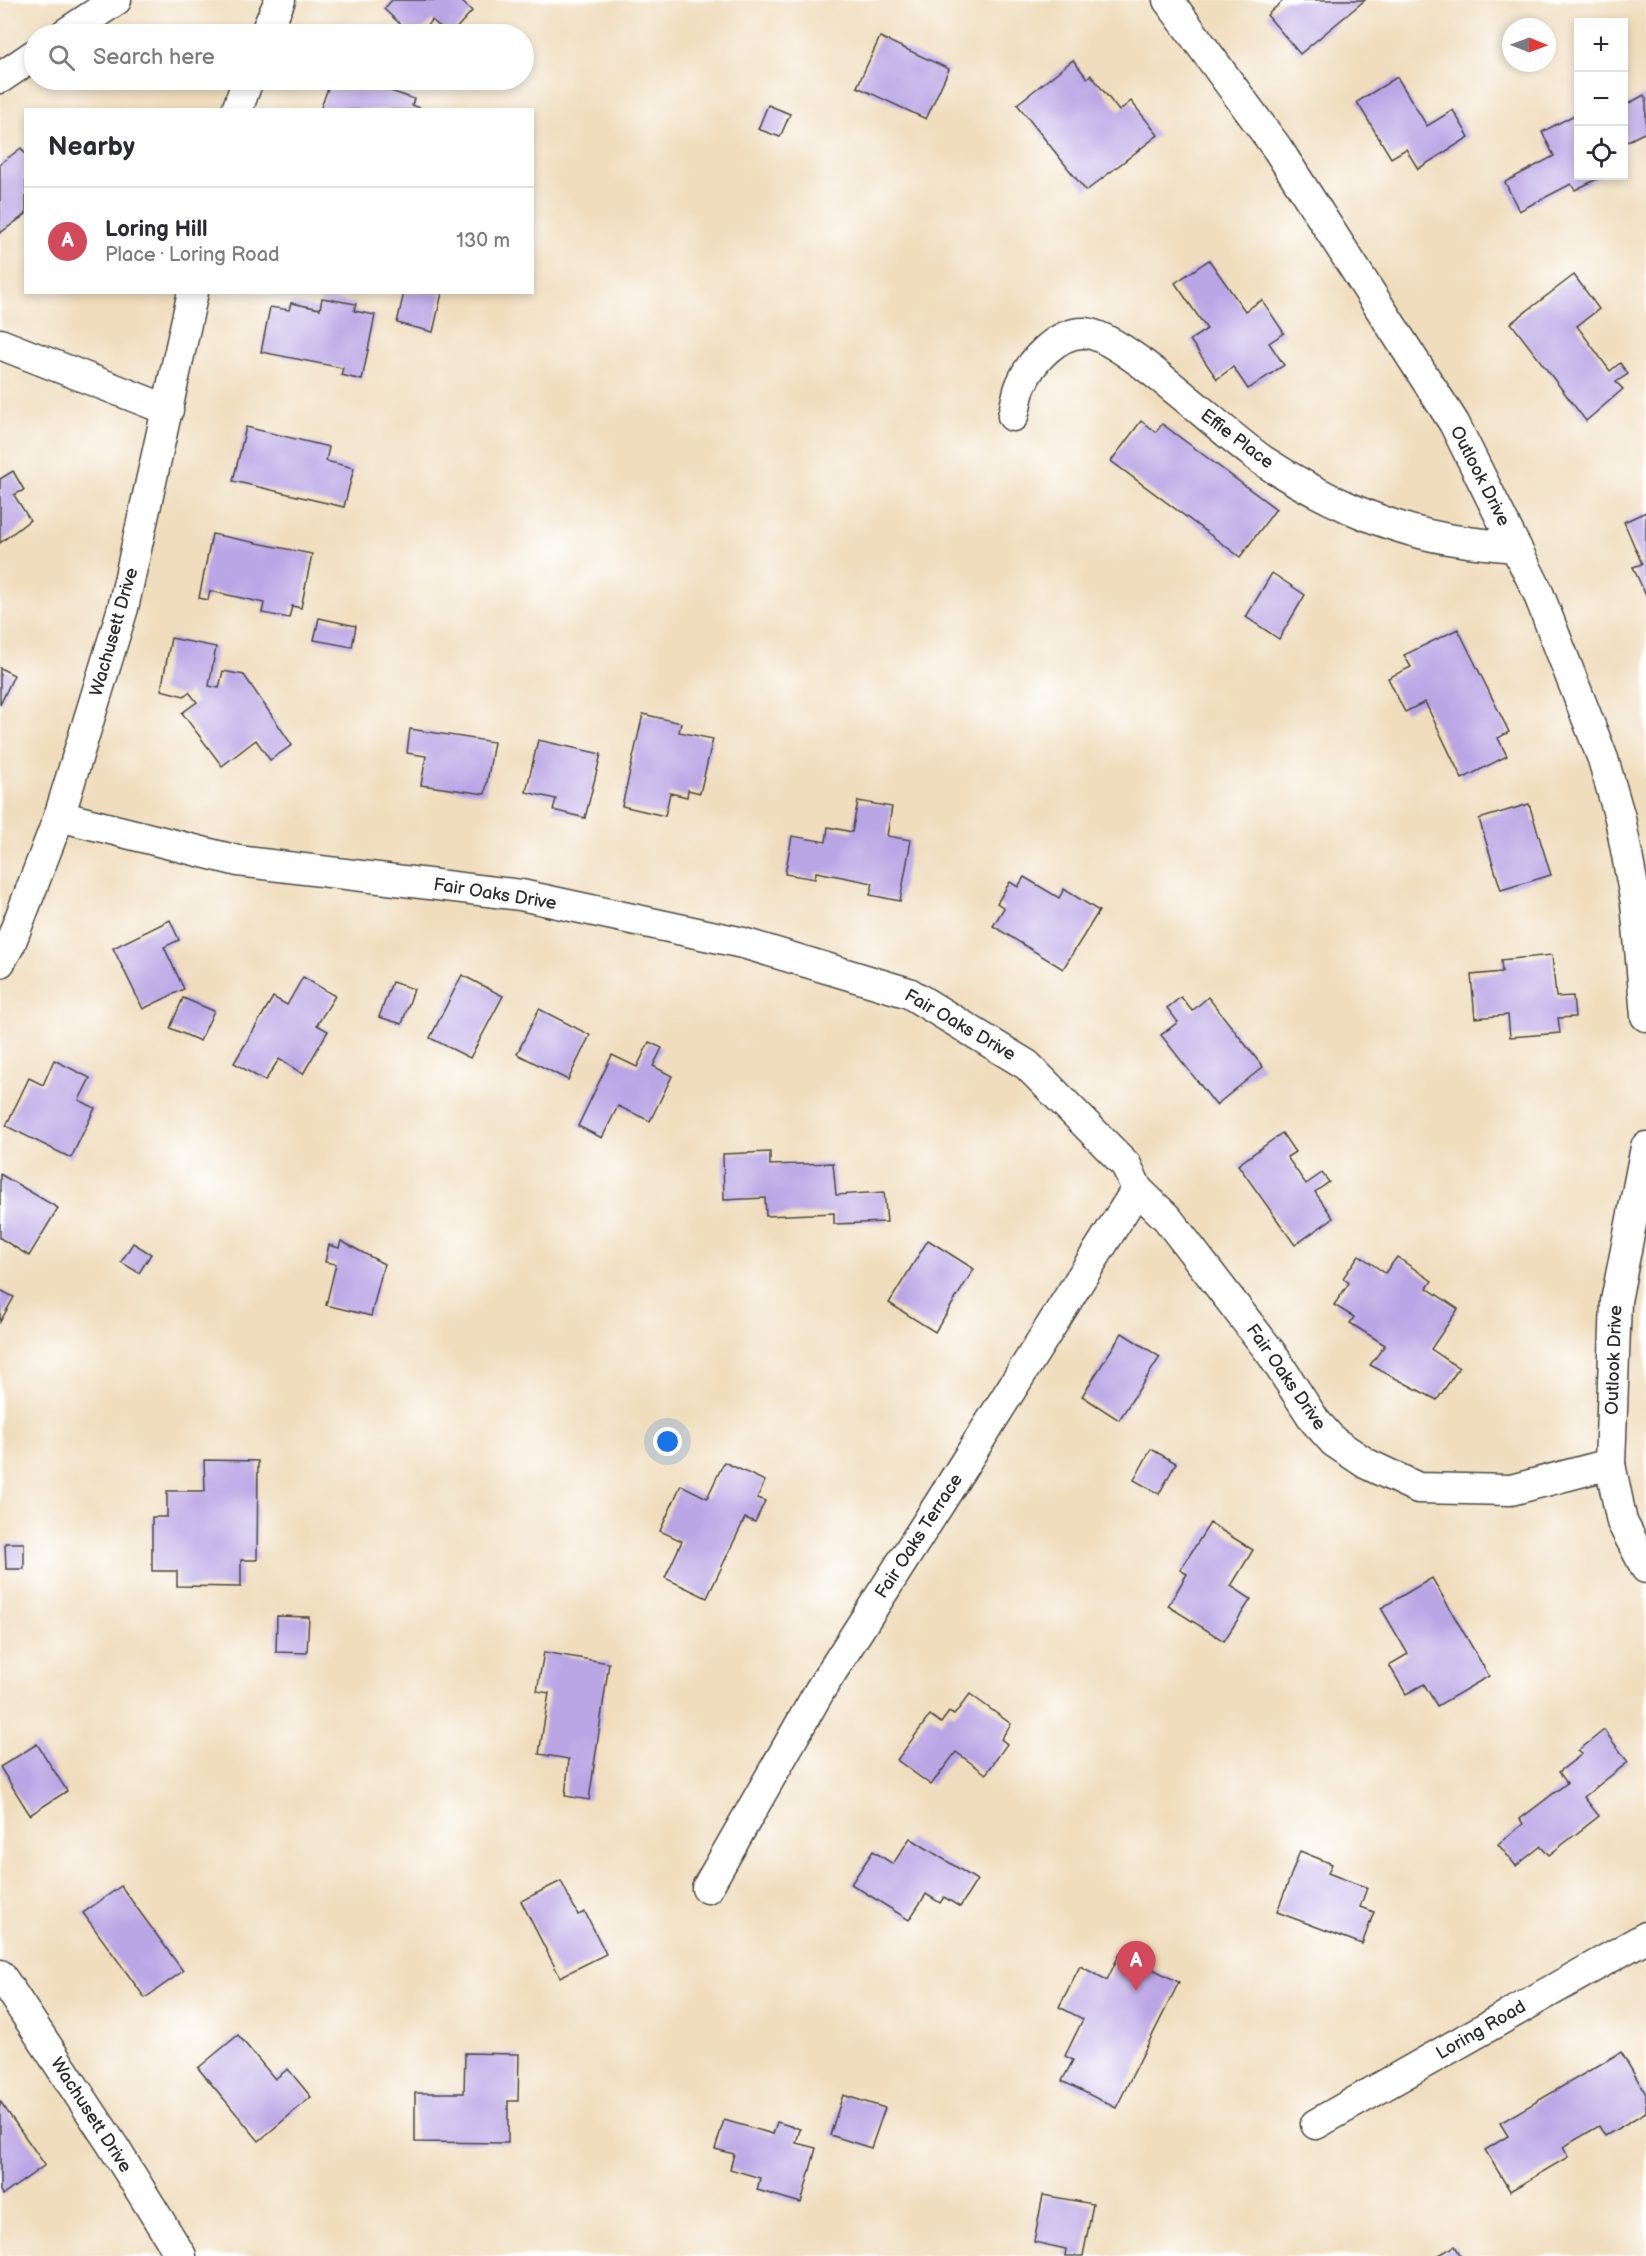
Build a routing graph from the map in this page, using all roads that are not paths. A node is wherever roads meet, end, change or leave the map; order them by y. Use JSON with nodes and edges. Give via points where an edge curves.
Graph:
{"nodes":[{"id":1,"x":116,"y":0,"type":"edge"},
{"id":2,"x":280,"y":0,"type":"edge"},
{"id":3,"x":1168,"y":0,"type":"edge"},
{"id":4,"x":80,"y":24,"type":"edge"},
{"id":5,"x":269,"y":24,"type":"edge"},
{"id":6,"x":24,"y":62,"type":"edge"},
{"id":7,"x":0,"y":78,"type":"edge"},
{"id":8,"x":244,"y":90,"type":"edge"},
{"id":9,"x":238,"y":108,"type":"edge"},
{"id":10,"x":193,"y":294,"type":"edge"},
{"id":11,"x":0,"y":344,"type":"edge"},
{"id":12,"x":168,"y":410,"type":"junction"},
{"id":13,"x":1013,"y":416,"type":"dead end"},
{"id":14,"x":1516,"y":548,"type":"junction"},
{"id":15,"x":59,"y":816,"type":"junction"},
{"id":16,"x":0,"y":962,"type":"edge"},
{"id":17,"x":1646,"y":1016,"type":"edge"},
{"id":18,"x":1646,"y":1148,"type":"edge"},
{"id":19,"x":1137,"y":1189,"type":"junction"},
{"id":20,"x":1610,"y":1464,"type":"junction"},
{"id":21,"x":1646,"y":1568,"type":"edge"},
{"id":22,"x":707,"y":1888,"type":"dead end"},
{"id":23,"x":1646,"y":1937,"type":"edge"},
{"id":24,"x":0,"y":1975,"type":"edge"},
{"id":25,"x":1316,"y":2124,"type":"dead end"},
{"id":26,"x":181,"y":2256,"type":"edge"}],
"edges":[{"from":1,"to":4,"type":"street"},
{"from":2,"to":5,"type":"street"},
{"from":3,"to":14,"type":"street","name":"Outlook Drive","via":[[1277,148],[1454,423]]},
{"from":6,"to":7,"type":"street"},
{"from":8,"to":9,"type":"street"},
{"from":10,"to":12,"type":"street","name":"Wachusett Drive"},
{"from":11,"to":12,"type":"street"},
{"from":12,"to":15,"type":"street","name":"Wachusett Drive","via":[[123,609]]},
{"from":13,"to":14,"type":"street","name":"Effie Place","via":[[1021,385],[1048,348],[1065,336],[1085,333],[1105,338],[1263,461],[1305,486],[1375,519],[1446,539]]},
{"from":14,"to":17,"type":"street","name":"Outlook Drive","via":[[1599,748],[1620,818],[1636,903]]},
{"from":15,"to":16,"type":"street","name":"Wachusett Drive"},
{"from":15,"to":19,"type":"street","name":"Fair Oaks Drive","via":[[238,861],[533,898],[744,943],[909,993],[1027,1065],[1126,1165]]},
{"from":18,"to":20,"type":"street","name":"Outlook Drive","via":[[1616,1301]]},
{"from":19,"to":20,"type":"street","name":"Fair Oaks Drive","via":[[1167,1218],[1271,1353],[1314,1421],[1334,1442],[1367,1464],[1418,1488],[1511,1490]]},
{"from":19,"to":22,"type":"street","name":"Fair Oaks Terrace","via":[[820,1690]]},
{"from":20,"to":21,"type":"street","name":"Outlook Drive","via":[[1622,1522]]},
{"from":23,"to":25,"type":"street","name":"Loring Road"},
{"from":24,"to":26,"type":"street","name":"Wachusett Drive"}]}
